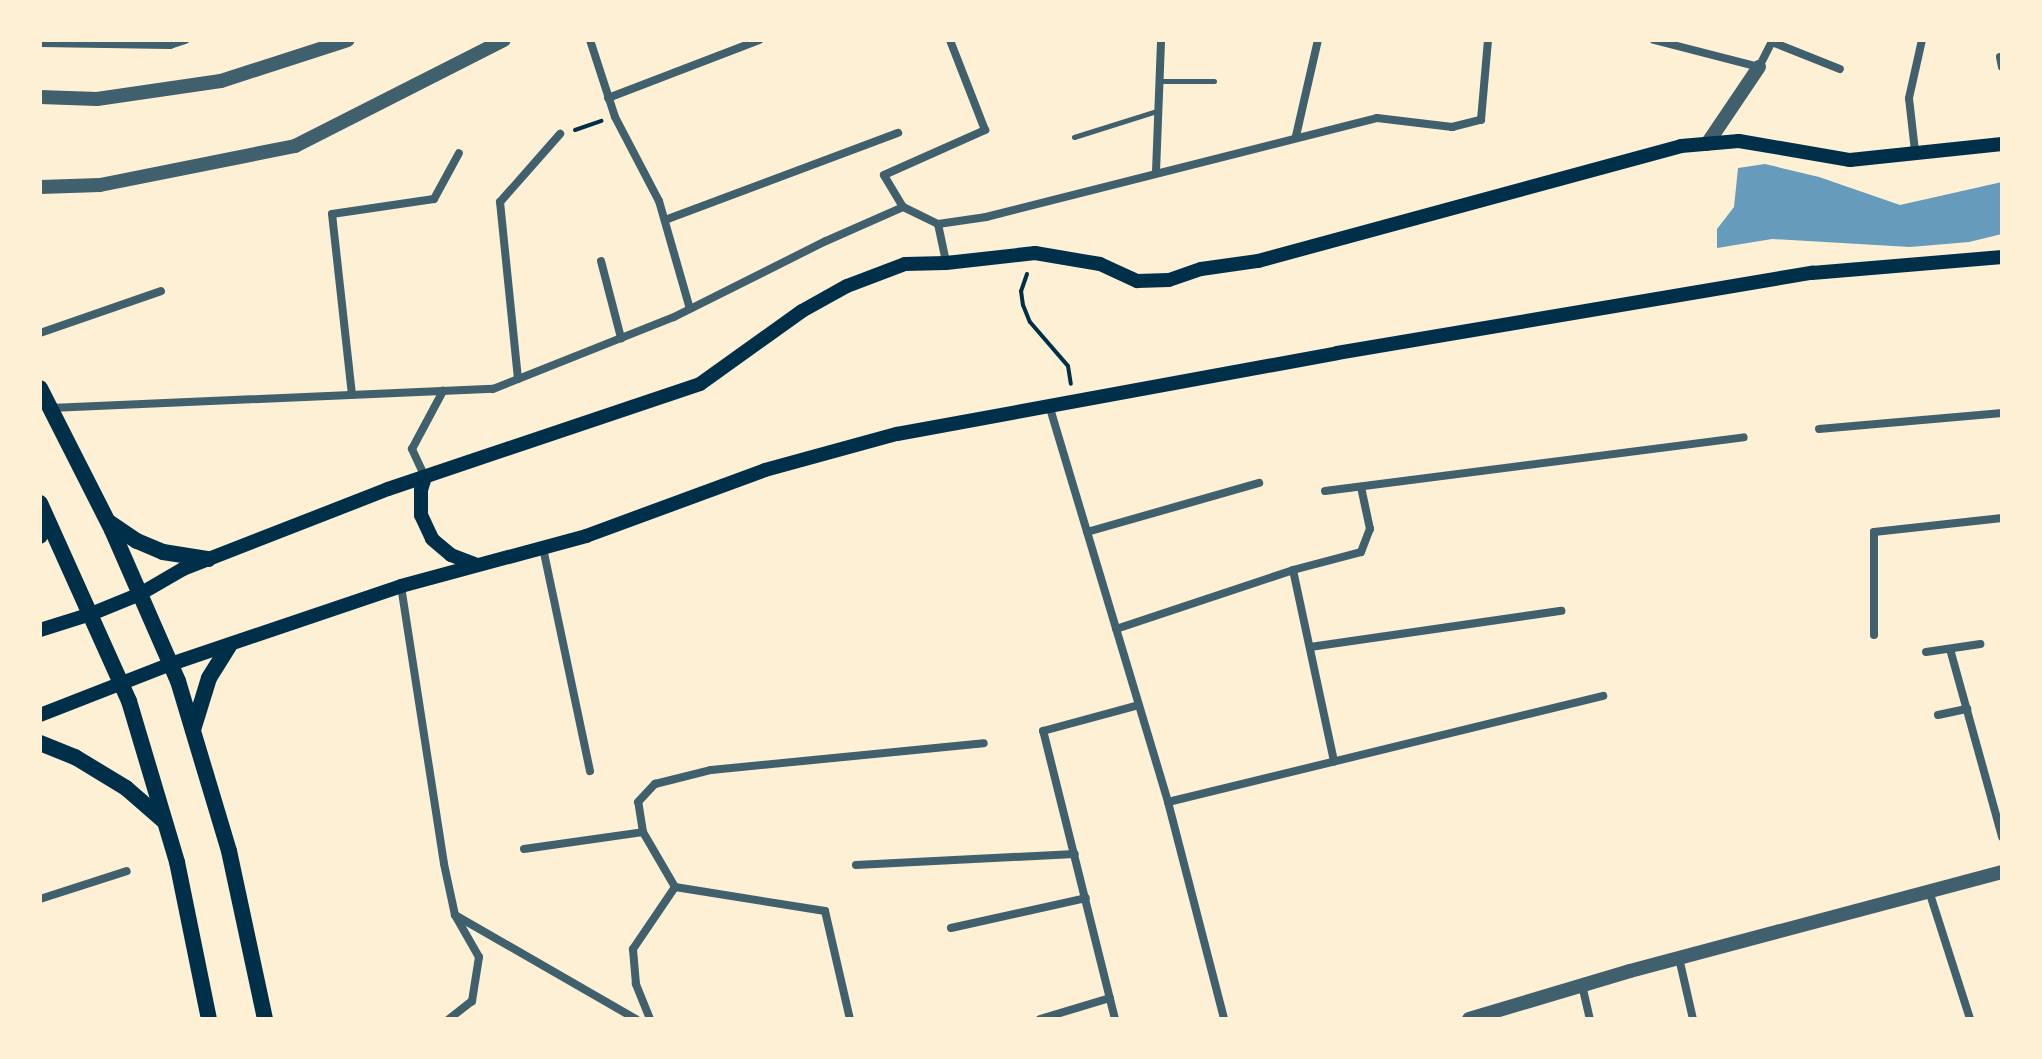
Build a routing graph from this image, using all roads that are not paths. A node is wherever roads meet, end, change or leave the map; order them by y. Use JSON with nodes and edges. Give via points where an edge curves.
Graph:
{"nodes":[{"id":1,"x":184,"y":40,"type":"edge"},
{"id":2,"x":348,"y":40,"type":"edge"},
{"id":3,"x":504,"y":40,"type":"edge"},
{"id":4,"x":590,"y":40,"type":"edge"},
{"id":5,"x":759,"y":40,"type":"edge"},
{"id":6,"x":950,"y":40,"type":"edge"},
{"id":7,"x":1161,"y":40,"type":"edge"},
{"id":8,"x":1318,"y":40,"type":"edge"},
{"id":9,"x":1488,"y":40,"type":"edge"},
{"id":10,"x":1654,"y":40,"type":"edge"},
{"id":11,"x":1922,"y":40,"type":"edge"},
{"id":12,"x":1772,"y":41,"type":"edge"},
{"id":13,"x":40,"y":43,"type":"edge"},
{"id":14,"x":1759,"y":67,"type":"junction"},
{"id":15,"x":1840,"y":69,"type":"dead end"},
{"id":16,"x":1159,"y":81,"type":"junction"},
{"id":17,"x":1214,"y":81,"type":"dead end"},
{"id":18,"x":40,"y":97,"type":"edge"},
{"id":19,"x":608,"y":98,"type":"junction"},
{"id":20,"x":1158,"y":111,"type":"junction"},
{"id":21,"x":898,"y":133,"type":"dead end"},
{"id":22,"x":560,"y":134,"type":"road end"},
{"id":23,"x":1296,"y":136,"type":"junction"},
{"id":24,"x":1074,"y":137,"type":"dead end"},
{"id":25,"x":1707,"y":144,"type":"junction"},
{"id":26,"x":2002,"y":144,"type":"edge"},
{"id":27,"x":1915,"y":151,"type":"junction"},
{"id":28,"x":459,"y":153,"type":"dead end"},
{"id":29,"x":1156,"y":172,"type":"junction"},
{"id":30,"x":40,"y":187,"type":"edge"},
{"id":31,"x":903,"y":207,"type":"junction"},
{"id":32,"x":665,"y":220,"type":"junction"},
{"id":33,"x":938,"y":224,"type":"junction"},
{"id":34,"x":601,"y":261,"type":"dead end"},
{"id":35,"x":2000,"y":262,"type":"edge"},
{"id":36,"x":946,"y":263,"type":"junction"},
{"id":37,"x":161,"y":291,"type":"dead end"},
{"id":38,"x":690,"y":309,"type":"junction"},
{"id":39,"x":40,"y":333,"type":"edge"},
{"id":40,"x":621,"y":338,"type":"junction"},
{"id":41,"x":518,"y":379,"type":"junction"},
{"id":42,"x":40,"y":388,"type":"edge"},
{"id":43,"x":443,"y":391,"type":"junction"},
{"id":44,"x":352,"y":395,"type":"junction"},
{"id":45,"x":1049,"y":405,"type":"junction"},
{"id":46,"x":50,"y":408,"type":"junction"},
{"id":47,"x":2002,"y":413,"type":"edge"},
{"id":48,"x":1819,"y":429,"type":"dead end"},
{"id":49,"x":1744,"y":437,"type":"dead end"},
{"id":50,"x":425,"y":477,"type":"junction"},
{"id":51,"x":1259,"y":483,"type":"dead end"},
{"id":52,"x":1361,"y":487,"type":"junction"},
{"id":53,"x":1325,"y":491,"type":"dead end"},
{"id":54,"x":41,"y":504,"type":"edge"},
{"id":55,"x":2002,"y":518,"type":"edge"},
{"id":56,"x":108,"y":522,"type":"junction"},
{"id":57,"x":1087,"y":532,"type":"junction"},
{"id":58,"x":40,"y":536,"type":"edge"},
{"id":59,"x":543,"y":548,"type":"junction"},
{"id":60,"x":208,"y":559,"type":"junction"},
{"id":61,"x":475,"y":564,"type":"junction"},
{"id":62,"x":1293,"y":570,"type":"junction"},
{"id":63,"x":401,"y":586,"type":"junction"},
{"id":64,"x":140,"y":594,"type":"junction"},
{"id":65,"x":1561,"y":611,"type":"dead end"},
{"id":66,"x":91,"y":614,"type":"junction"},
{"id":67,"x":1116,"y":629,"type":"junction"},
{"id":68,"x":40,"y":630,"type":"edge"},
{"id":69,"x":1874,"y":635,"type":"dead end"},
{"id":70,"x":1980,"y":644,"type":"dead end"},
{"id":71,"x":229,"y":646,"type":"junction"},
{"id":72,"x":1310,"y":647,"type":"junction"},
{"id":73,"x":1950,"y":649,"type":"junction"},
{"id":74,"x":1926,"y":652,"type":"dead end"},
{"id":75,"x":171,"y":664,"type":"junction"},
{"id":76,"x":120,"y":683,"type":"junction"},
{"id":77,"x":1603,"y":696,"type":"dead end"},
{"id":78,"x":1139,"y":705,"type":"junction"},
{"id":79,"x":1967,"y":709,"type":"junction"},
{"id":80,"x":40,"y":715,"type":"edge"},
{"id":81,"x":1938,"y":715,"type":"dead end"},
{"id":82,"x":193,"y":732,"type":"junction"},
{"id":83,"x":40,"y":743,"type":"edge"},
{"id":84,"x":984,"y":743,"type":"dead end"},
{"id":85,"x":1334,"y":762,"type":"junction"},
{"id":86,"x":590,"y":771,"type":"dead end"},
{"id":87,"x":1168,"y":802,"type":"junction"},
{"id":88,"x":165,"y":821,"type":"junction"},
{"id":89,"x":643,"y":832,"type":"junction"},
{"id":90,"x":2002,"y":837,"type":"edge"},
{"id":91,"x":524,"y":849,"type":"dead end"},
{"id":92,"x":1075,"y":854,"type":"junction"},
{"id":93,"x":856,"y":865,"type":"dead end"},
{"id":94,"x":127,"y":871,"type":"dead end"},
{"id":95,"x":2002,"y":872,"type":"edge"},
{"id":96,"x":675,"y":887,"type":"junction"},
{"id":97,"x":1929,"y":891,"type":"junction"},
{"id":98,"x":1086,"y":898,"type":"junction"},
{"id":99,"x":40,"y":899,"type":"edge"},
{"id":100,"x":455,"y":915,"type":"junction"},
{"id":101,"x":951,"y":928,"type":"dead end"},
{"id":102,"x":1679,"y":958,"type":"junction"},
{"id":103,"x":1582,"y":985,"type":"junction"},
{"id":104,"x":1110,"y":998,"type":"junction"},
{"id":105,"x":1502,"y":1014,"type":"edge"},
{"id":106,"x":1969,"y":1017,"type":"edge"},
{"id":107,"x":209,"y":1019,"type":"edge"},
{"id":108,"x":265,"y":1019,"type":"edge"},
{"id":109,"x":449,"y":1019,"type":"edge"},
{"id":110,"x":636,"y":1019,"type":"edge"},
{"id":111,"x":650,"y":1019,"type":"edge"},
{"id":112,"x":850,"y":1019,"type":"edge"},
{"id":113,"x":1040,"y":1019,"type":"edge"},
{"id":114,"x":1115,"y":1019,"type":"edge"},
{"id":115,"x":1224,"y":1019,"type":"edge"},
{"id":116,"x":1469,"y":1019,"type":"edge"},
{"id":117,"x":1590,"y":1019,"type":"edge"},
{"id":118,"x":1693,"y":1019,"type":"edge"},
{"id":119,"x":1956,"y":1019,"type":"edge"}],
"edges":[{"from":1,"to":13,"type":"street","via":[[170,45]]},
{"from":2,"to":18,"type":"street","via":[[221,81],[97,99]]},
{"from":3,"to":30,"type":"street","via":[[295,146],[100,185]]},
{"from":4,"to":19,"type":"street"},
{"from":5,"to":19,"type":"street"},
{"from":6,"to":31,"type":"street","via":[[985,130],[884,175]]},
{"from":7,"to":16,"type":"street"},
{"from":8,"to":23,"type":"street"},
{"from":9,"to":23,"type":"street","via":[[1481,120],[1452,127],[1377,118]]},
{"from":10,"to":14,"type":"street"},
{"from":11,"to":27,"type":"street","via":[[1909,98]]},
{"from":12,"to":14,"type":"street"},
{"from":12,"to":15,"type":"street"},
{"from":14,"to":25,"type":"street"},
{"from":16,"to":17,"type":"lane"},
{"from":16,"to":20,"type":"street"},
{"from":19,"to":32,"type":"street"},
{"from":20,"to":24,"type":"lane"},
{"from":20,"to":29,"type":"street"},
{"from":21,"to":32,"type":"street"},
{"from":22,"to":41,"type":"street","via":[[500,202]]},
{"from":23,"to":29,"type":"street"},
{"from":25,"to":27,"type":"main road","via":[[1739,141],[1850,160]]},
{"from":25,"to":36,"type":"main road","via":[[1681,146],[1258,261],[1201,269],[1169,280],[1137,281],[1100,264],[1035,253]]},
{"from":26,"to":27,"type":"main road"},
{"from":28,"to":44,"type":"street","via":[[434,199],[332,214]]},
{"from":29,"to":33,"type":"street","via":[[986,217]]},
{"from":31,"to":33,"type":"street"},
{"from":31,"to":38,"type":"street"},
{"from":32,"to":38,"type":"street"},
{"from":33,"to":36,"type":"street"},
{"from":34,"to":40,"type":"street"},
{"from":35,"to":45,"type":"main road","via":[[1812,273]]},
{"from":36,"to":50,"type":"main road","via":[[905,264],[847,286],[802,311],[700,384]]},
{"from":37,"to":39,"type":"street"},
{"from":38,"to":40,"type":"street"},
{"from":40,"to":41,"type":"street"},
{"from":41,"to":43,"type":"street","via":[[493,389]]},
{"from":42,"to":46,"type":"main road"},
{"from":43,"to":44,"type":"street"},
{"from":43,"to":50,"type":"street","via":[[412,449]]},
{"from":44,"to":46,"type":"street"},
{"from":45,"to":57,"type":"street"},
{"from":45,"to":59,"type":"main road","via":[[897,434],[765,470]]},
{"from":46,"to":56,"type":"main road"},
{"from":47,"to":48,"type":"street"},
{"from":49,"to":52,"type":"street"},
{"from":50,"to":60,"type":"main road"},
{"from":50,"to":61,"type":"main road","via":[[421,515],[432,539],[451,555]]},
{"from":51,"to":57,"type":"street"},
{"from":52,"to":53,"type":"street"},
{"from":52,"to":62,"type":"street","via":[[1370,529],[1361,552]]},
{"from":54,"to":58,"type":"main road"},
{"from":54,"to":66,"type":"main road"},
{"from":55,"to":69,"type":"street","via":[[1874,532]]},
{"from":56,"to":60,"type":"main road","via":[[163,552]]},
{"from":56,"to":64,"type":"main road"},
{"from":57,"to":67,"type":"street"},
{"from":59,"to":61,"type":"main road"},
{"from":59,"to":86,"type":"street"},
{"from":60,"to":64,"type":"main road"},
{"from":61,"to":63,"type":"main road"},
{"from":62,"to":67,"type":"street"},
{"from":62,"to":72,"type":"street"},
{"from":63,"to":71,"type":"main road"},
{"from":63,"to":100,"type":"street"},
{"from":64,"to":66,"type":"main road"},
{"from":64,"to":75,"type":"main road"},
{"from":65,"to":72,"type":"street"},
{"from":66,"to":68,"type":"main road"},
{"from":66,"to":76,"type":"main road"},
{"from":67,"to":78,"type":"street"},
{"from":70,"to":73,"type":"street"},
{"from":71,"to":75,"type":"main road"},
{"from":71,"to":82,"type":"main road","via":[[209,678]]},
{"from":72,"to":85,"type":"street"},
{"from":73,"to":74,"type":"street"},
{"from":73,"to":79,"type":"street"},
{"from":75,"to":76,"type":"main road"},
{"from":75,"to":82,"type":"main road"},
{"from":76,"to":80,"type":"main road"},
{"from":76,"to":88,"type":"main road"},
{"from":77,"to":85,"type":"street"},
{"from":78,"to":87,"type":"street"},
{"from":78,"to":92,"type":"street","via":[[1043,731]]},
{"from":79,"to":81,"type":"street"},
{"from":79,"to":90,"type":"street"},
{"from":82,"to":108,"type":"main road","via":[[229,851]]},
{"from":83,"to":88,"type":"main road","via":[[126,788]]},
{"from":84,"to":89,"type":"street","via":[[711,770],[655,784],[638,802]]},
{"from":85,"to":87,"type":"street"},
{"from":87,"to":115,"type":"street"},
{"from":88,"to":107,"type":"main road"},
{"from":89,"to":91,"type":"street"},
{"from":89,"to":96,"type":"street"},
{"from":92,"to":93,"type":"street"},
{"from":92,"to":98,"type":"street"},
{"from":94,"to":99,"type":"street"},
{"from":95,"to":97,"type":"street"},
{"from":96,"to":111,"type":"street","via":[[633,949],[636,984]]},
{"from":96,"to":112,"type":"street","via":[[825,911]]},
{"from":97,"to":102,"type":"street"},
{"from":97,"to":106,"type":"street"},
{"from":98,"to":101,"type":"street"},
{"from":98,"to":104,"type":"street"},
{"from":100,"to":109,"type":"street","via":[[479,957],[472,1001]]},
{"from":100,"to":110,"type":"street"},
{"from":102,"to":103,"type":"street"},
{"from":102,"to":118,"type":"street"},
{"from":103,"to":105,"type":"street"},
{"from":103,"to":117,"type":"street"},
{"from":104,"to":113,"type":"street"},
{"from":104,"to":114,"type":"street"},
{"from":105,"to":116,"type":"street"},
{"from":106,"to":119,"type":"street"}]}
